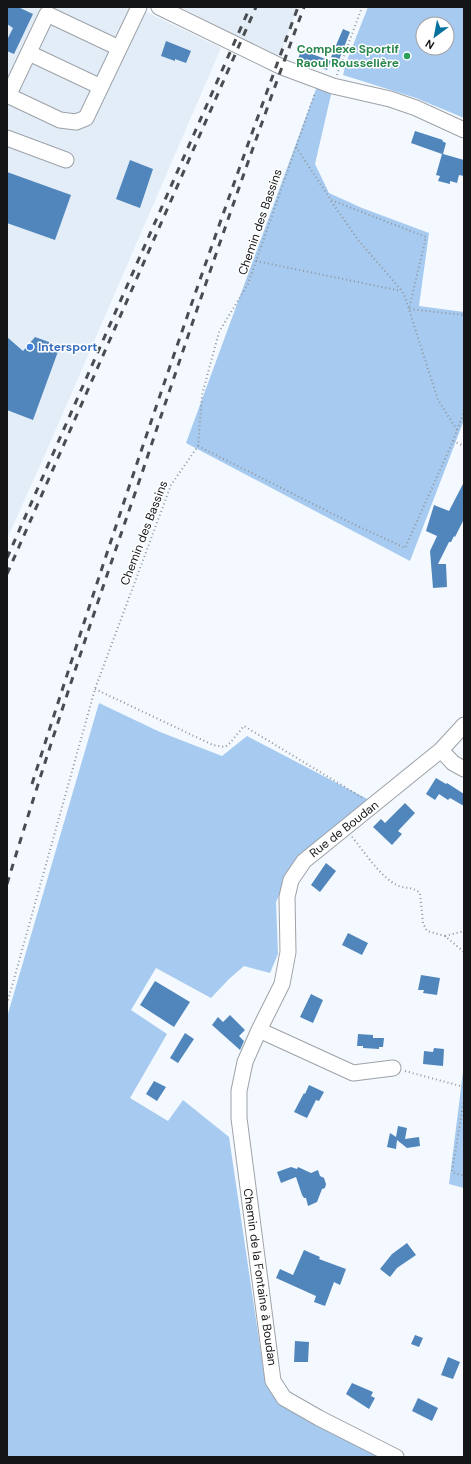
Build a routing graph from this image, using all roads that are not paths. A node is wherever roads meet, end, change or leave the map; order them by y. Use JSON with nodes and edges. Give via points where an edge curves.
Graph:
{"nodes":[{"id":1,"x":139,"y":7,"type":"edge"},
{"id":2,"x":159,"y":7,"type":"edge"},
{"id":3,"x":119,"y":48,"type":"junction"},
{"id":4,"x":29,"y":53,"type":"junction"},
{"id":5,"x":101,"y":87,"type":"junction"},
{"id":6,"x":7,"y":95,"type":"edge"},
{"id":7,"x":464,"y":130,"type":"edge"},
{"id":8,"x":7,"y":138,"type":"edge"},
{"id":9,"x":66,"y":160,"type":"dead end"},
{"id":10,"x":464,"y":725,"type":"edge"},
{"id":11,"x":441,"y":750,"type":"junction"},
{"id":12,"x":464,"y":769,"type":"edge"},
{"id":13,"x":259,"y":1030,"type":"junction"},
{"id":14,"x":393,"y":1068,"type":"road end"},
{"id":15,"x":396,"y":1457,"type":"edge"}],
"edges":[{"from":1,"to":3,"type":"street"},
{"from":2,"to":7,"type":"street","via":[[282,67],[326,83],[390,99]]},
{"from":3,"to":4,"type":"street","via":[[47,14]]},
{"from":3,"to":5,"type":"street"},
{"from":4,"to":5,"type":"street"},
{"from":4,"to":6,"type":"street"},
{"from":5,"to":6,"type":"street","via":[[86,118],[76,122],[60,120]]},
{"from":8,"to":9,"type":"street"},
{"from":10,"to":11,"type":"street","name":"Rue de Boudan"},
{"from":11,"to":12,"type":"street"},
{"from":11,"to":13,"type":"street","name":"Rue de Boudan","via":[[304,860],[292,880],[287,897],[288,952],[282,984]]},
{"from":13,"to":14,"type":"street","via":[[352,1073]]},
{"from":13,"to":15,"type":"street","name":"Chemin de la Fontaine à Boudan","via":[[244,1062],[238,1091],[238,1118],[273,1381],[284,1398]]}]}
